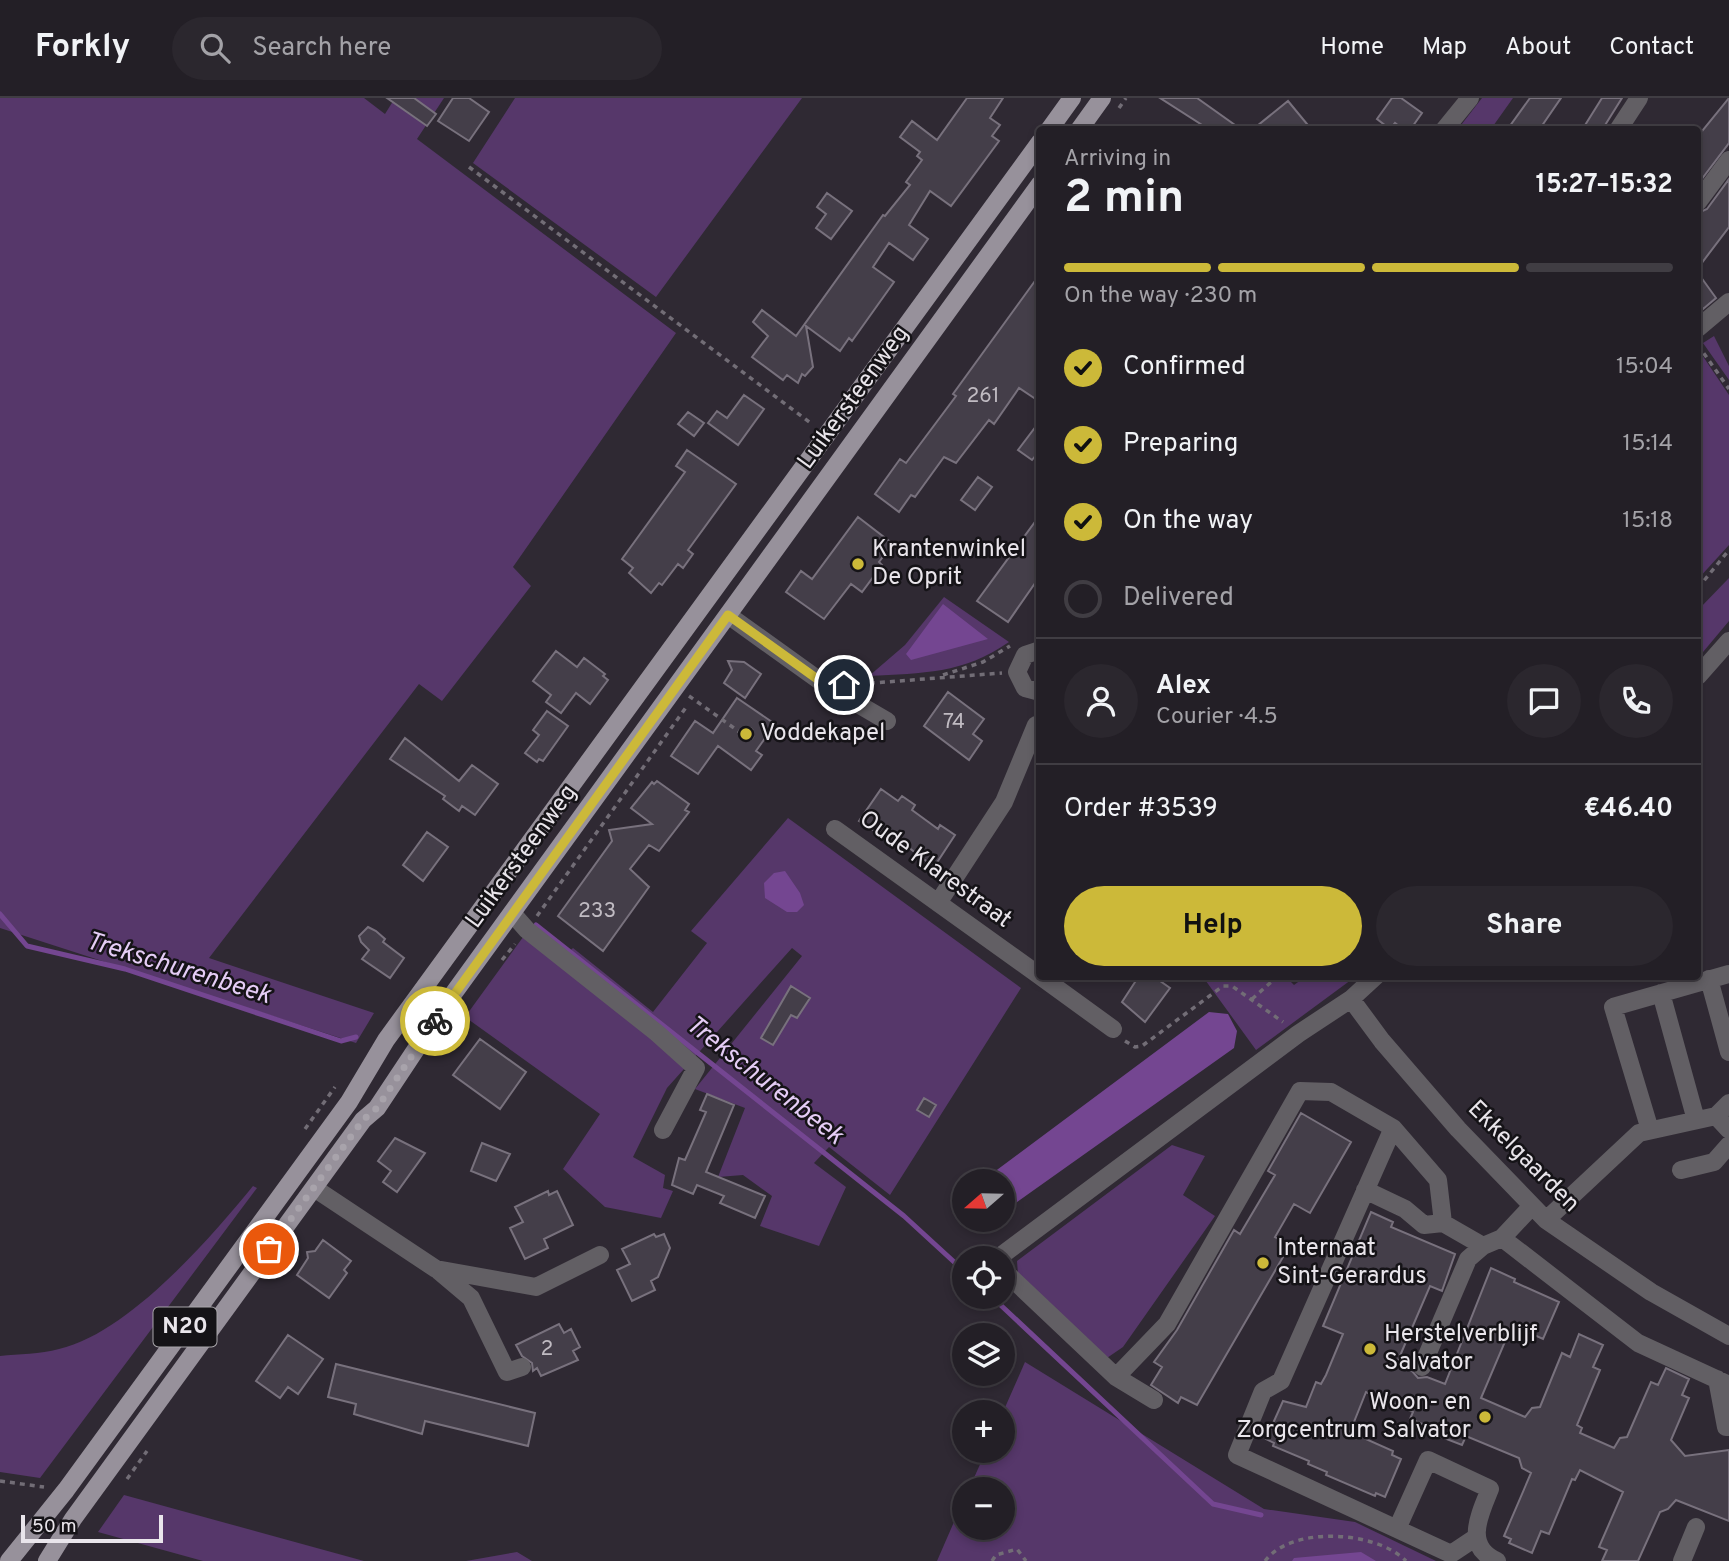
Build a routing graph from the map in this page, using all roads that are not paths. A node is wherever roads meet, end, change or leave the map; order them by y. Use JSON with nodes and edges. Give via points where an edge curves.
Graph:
{"nodes":[{"id":1,"x":1072,"y":98,"type":"edge"},
{"id":2,"x":1102,"y":98,"type":"edge"},
{"id":3,"x":1471,"y":98,"type":"edge"},
{"id":4,"x":1639,"y":98,"type":"edge"},
{"id":5,"x":1052,"y":126,"type":"edge"},
{"id":6,"x":1082,"y":126,"type":"edge"},
{"id":7,"x":1447,"y":126,"type":"edge"},
{"id":8,"x":1621,"y":126,"type":"edge"},
{"id":9,"x":1036,"y":147,"type":"edge"},
{"id":10,"x":1729,"y":160,"type":"edge"},
{"id":11,"x":1036,"y":190,"type":"edge"},
{"id":12,"x":1701,"y":198,"type":"edge"},
{"id":13,"x":1729,"y":302,"type":"edge"},
{"id":14,"x":1701,"y":331,"type":"edge"},
{"id":15,"x":728,"y":615,"type":"junction"},
{"id":16,"x":1729,"y":641,"type":"edge"},
{"id":17,"x":1036,"y":651,"type":"edge"},
{"id":18,"x":1701,"y":673,"type":"edge"},
{"id":19,"x":1036,"y":692,"type":"edge"},
{"id":20,"x":1036,"y":696,"type":"edge"},
{"id":21,"x":1036,"y":719,"type":"edge"},
{"id":22,"x":887,"y":721,"type":"dead end"},
{"id":23,"x":1036,"y":730,"type":"edge"},
{"id":24,"x":835,"y":829,"type":"dead end"},
{"id":25,"x":938,"y":903,"type":"junction"},
{"id":26,"x":512,"y":913,"type":"junction"},
{"id":27,"x":1036,"y":973,"type":"edge"},
{"id":28,"x":1729,"y":974,"type":"edge"},
{"id":29,"x":1709,"y":979,"type":"junction"},
{"id":30,"x":1046,"y":980,"type":"edge"},
{"id":31,"x":1372,"y":980,"type":"edge"},
{"id":32,"x":1661,"y":993,"type":"junction"},
{"id":33,"x":1351,"y":999,"type":"junction"},
{"id":34,"x":1113,"y":1029,"type":"road end"},
{"id":35,"x":1729,"y":1052,"type":"edge"},
{"id":36,"x":1723,"y":1109,"type":"edge"},
{"id":37,"x":1696,"y":1120,"type":"junction"},
{"id":38,"x":1393,"y":1128,"type":"junction"},
{"id":39,"x":663,"y":1130,"type":"dead end"},
{"id":40,"x":1650,"y":1130,"type":"junction"},
{"id":41,"x":1729,"y":1130,"type":"edge"},
{"id":42,"x":1729,"y":1145,"type":"edge"},
{"id":43,"x":1681,"y":1170,"type":"dead end"},
{"id":44,"x":314,"y":1188,"type":"junction"},
{"id":45,"x":1366,"y":1190,"type":"junction"},
{"id":46,"x":1532,"y":1206,"type":"junction"},
{"id":47,"x":1546,"y":1220,"type":"junction"},
{"id":48,"x":1443,"y":1223,"type":"junction"},
{"id":49,"x":1502,"y":1238,"type":"junction"},
{"id":50,"x":1014,"y":1246,"type":"edge"},
{"id":51,"x":1483,"y":1246,"type":"junction"},
{"id":52,"x":600,"y":1255,"type":"dead end"},
{"id":53,"x":436,"y":1269,"type":"junction"},
{"id":54,"x":1015,"y":1281,"type":"edge"},
{"id":55,"x":1729,"y":1336,"type":"edge"},
{"id":56,"x":522,"y":1367,"type":"dead end"},
{"id":57,"x":1422,"y":1367,"type":"dead end"},
{"id":58,"x":1116,"y":1377,"type":"junction"},
{"id":59,"x":1723,"y":1382,"type":"edge"},
{"id":60,"x":1154,"y":1401,"type":"dead end"},
{"id":61,"x":1729,"y":1427,"type":"edge"},
{"id":62,"x":1696,"y":1527,"type":"dead end"},
{"id":63,"x":1397,"y":1529,"type":"junction"},
{"id":64,"x":1475,"y":1538,"type":"junction"},
{"id":65,"x":9,"y":1561,"type":"edge"},
{"id":66,"x":47,"y":1561,"type":"edge"},
{"id":67,"x":1497,"y":1561,"type":"edge"},
{"id":68,"x":1682,"y":1561,"type":"edge"}],
"edges":[{"from":1,"to":5,"type":"main road"},
{"from":2,"to":6,"type":"main road"},
{"from":3,"to":7,"type":"street"},
{"from":4,"to":8,"type":"street"},
{"from":9,"to":65,"type":"main road","name":"Luikersteenweg","number":"N20","via":[[386,1040],[349,1102],[66,1490]]},
{"from":10,"to":12,"type":"street"},
{"from":11,"to":15,"type":"main road","name":"Luikersteenweg","number":"N20"},
{"from":13,"to":14,"type":"street"},
{"from":15,"to":22,"type":"street"},
{"from":15,"to":26,"type":"main road","name":"Luikersteenweg","number":"N20"},
{"from":16,"to":18,"type":"street"},
{"from":17,"to":19,"type":"street","via":[[1025,654],[1017,672],[1020,684]]},
{"from":20,"to":21,"type":"street"},
{"from":23,"to":25,"type":"street","via":[[1004,802]]},
{"from":24,"to":25,"type":"street","name":"Oude Klarestraat"},
{"from":25,"to":27,"type":"street","name":"Oude Klarestraat"},
{"from":26,"to":39,"type":"street","via":[[696,1068]]},
{"from":26,"to":44,"type":"main road","name":"Luikersteenweg","number":"N20","via":[[377,1108],[363,1120]]},
{"from":28,"to":29,"type":"street"},
{"from":29,"to":32,"type":"street"},
{"from":29,"to":35,"type":"street"},
{"from":30,"to":34,"type":"street","name":"Oude Klarestraat"},
{"from":31,"to":33,"type":"street"},
{"from":32,"to":37,"type":"street"},
{"from":32,"to":40,"type":"street","via":[[1613,1007]]},
{"from":33,"to":46,"type":"street","name":"Ekkelgaarden","via":[[1458,1129]]},
{"from":33,"to":50,"type":"street"},
{"from":36,"to":37,"type":"street"},
{"from":36,"to":41,"type":"street"},
{"from":37,"to":40,"type":"street"},
{"from":38,"to":45,"type":"street"},
{"from":38,"to":48,"type":"street","via":[[1438,1180]]},
{"from":38,"to":58,"type":"street","via":[[1331,1092],[1300,1091],[1167,1324]]},
{"from":40,"to":47,"type":"street","via":[[1639,1133]]},
{"from":42,"to":43,"type":"street","via":[[1714,1163]]},
{"from":44,"to":53,"type":"street"},
{"from":44,"to":66,"type":"main road","name":"Luikersteenweg","number":"N20"},
{"from":45,"to":48,"type":"street","via":[[1405,1209],[1424,1225]]},
{"from":45,"to":63,"type":"street","via":[[1281,1381],[1263,1391],[1237,1455]]},
{"from":46,"to":47,"type":"street","name":"Ekkelgaarden"},
{"from":46,"to":49,"type":"street"},
{"from":47,"to":55,"type":"street","name":"Ekkelgaarden","via":[[1651,1292]]},
{"from":48,"to":51,"type":"street"},
{"from":49,"to":51,"type":"street"},
{"from":49,"to":59,"type":"street","via":[[1638,1343]]},
{"from":51,"to":57,"type":"street","via":[[1468,1259]]},
{"from":52,"to":53,"type":"street","via":[[536,1287]]},
{"from":53,"to":56,"type":"street","via":[[471,1298],[507,1372]]},
{"from":54,"to":58,"type":"street"},
{"from":58,"to":60,"type":"street"},
{"from":59,"to":61,"type":"street"},
{"from":62,"to":68,"type":"street"},
{"from":63,"to":64,"type":"street","via":[[1451,1554]]},
{"from":63,"to":64,"type":"street","via":[[1428,1460],[1490,1489],[1475,1525]]},
{"from":64,"to":67,"type":"street","via":[[1488,1557]]}]}
